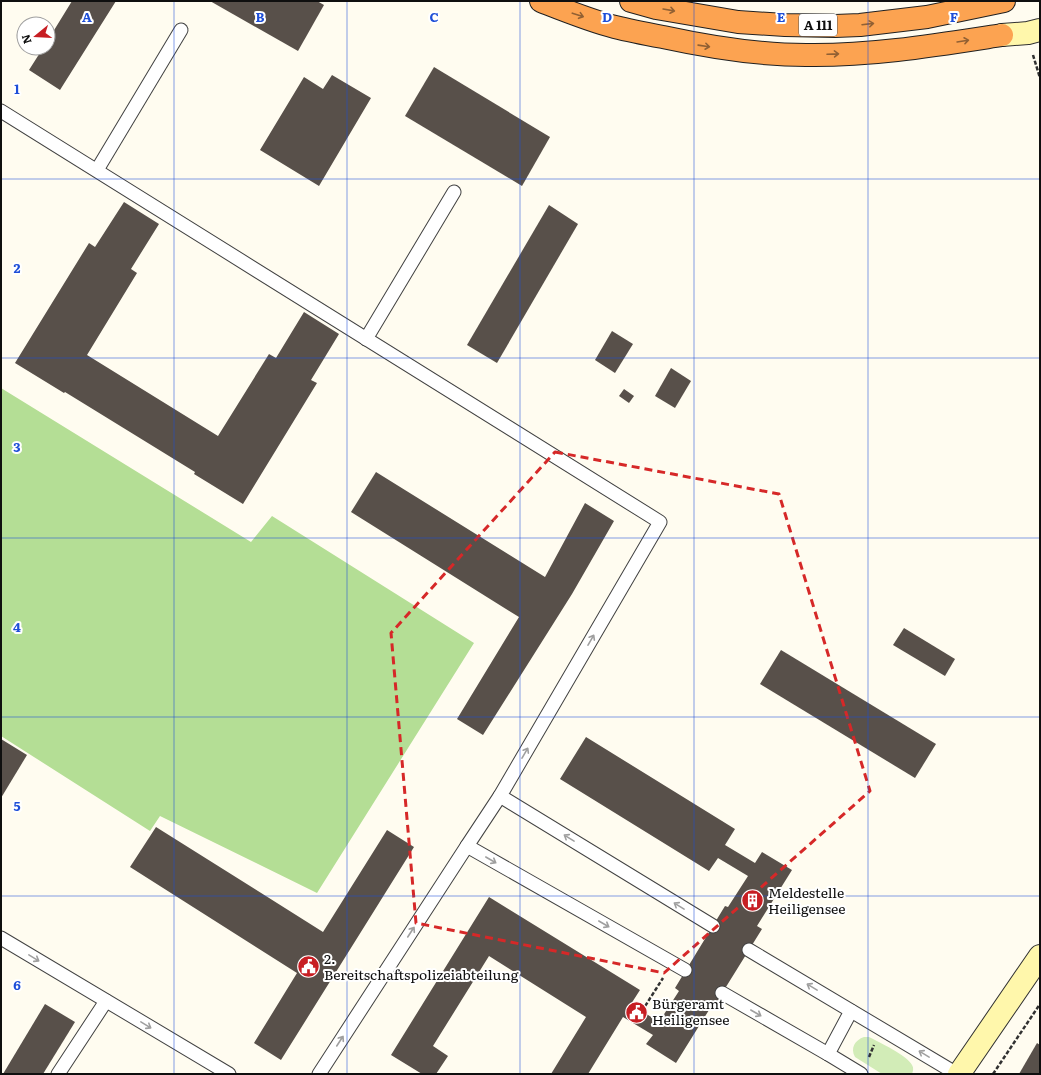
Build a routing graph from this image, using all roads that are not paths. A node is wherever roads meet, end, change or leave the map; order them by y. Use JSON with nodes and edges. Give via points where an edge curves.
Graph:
{"nodes":[{"id":1,"x":541,"y":1,"type":"edge"},
{"id":2,"x":631,"y":1,"type":"edge"},
{"id":3,"x":1004,"y":1,"type":"edge"},
{"id":4,"x":181,"y":30,"type":"dead end"},
{"id":5,"x":1040,"y":30,"type":"edge"},
{"id":6,"x":1002,"y":35,"type":"joint"},
{"id":7,"x":1,"y":111,"type":"edge"},
{"id":8,"x":97,"y":170,"type":"junction"},
{"id":9,"x":454,"y":192,"type":"dead end"},
{"id":10,"x":366,"y":339,"type":"junction"},
{"id":11,"x":500,"y":796,"type":"junction"},
{"id":12,"x":467,"y":846,"type":"junction"},
{"id":13,"x":713,"y":926,"type":"dead end"},
{"id":14,"x":1,"y":938,"type":"edge"},
{"id":15,"x":749,"y":950,"type":"dead end"},
{"id":16,"x":1040,"y":956,"type":"edge"},
{"id":17,"x":685,"y":970,"type":"dead end"},
{"id":18,"x":722,"y":993,"type":"dead end"},
{"id":19,"x":106,"y":1001,"type":"junction"},
{"id":20,"x":851,"y":1011,"type":"junction"},
{"id":21,"x":828,"y":1054,"type":"junction"},
{"id":22,"x":58,"y":1074,"type":"edge"},
{"id":23,"x":229,"y":1074,"type":"edge"},
{"id":24,"x":319,"y":1074,"type":"edge"},
{"id":25,"x":861,"y":1074,"type":"edge"},
{"id":26,"x":958,"y":1074,"type":"edge"}],
"edges":[{"from":1,"to":6,"type":"highway","one_way":true,"via":[[614,26],[700,45],[759,52],[806,55],[864,53]]},
{"from":2,"to":3,"type":"highway","number":"A 111","one_way":true,"via":[[656,8],[738,22],[835,26],[927,17]]},
{"from":4,"to":8,"type":"lane"},
{"from":5,"to":6,"type":"main road"},
{"from":7,"to":8,"type":"lane"},
{"from":8,"to":10,"type":"lane"},
{"from":9,"to":10,"type":"lane"},
{"from":11,"to":10,"type":"lane","one_way":true,"via":[[660,522]]},
{"from":11,"to":12,"type":"lane"},
{"from":13,"to":11,"type":"lane","one_way":true},
{"from":12,"to":17,"type":"lane","one_way":true},
{"from":24,"to":12,"type":"lane","one_way":true},
{"from":14,"to":19,"type":"lane","one_way":true},
{"from":20,"to":15,"type":"lane","one_way":true},
{"from":16,"to":26,"type":"main road"},
{"from":18,"to":21,"type":"lane","one_way":true},
{"from":19,"to":22,"type":"lane"},
{"from":19,"to":23,"type":"lane","one_way":true},
{"from":20,"to":21,"type":"lane"},
{"from":26,"to":20,"type":"lane","one_way":true},
{"from":21,"to":25,"type":"lane"}]}
